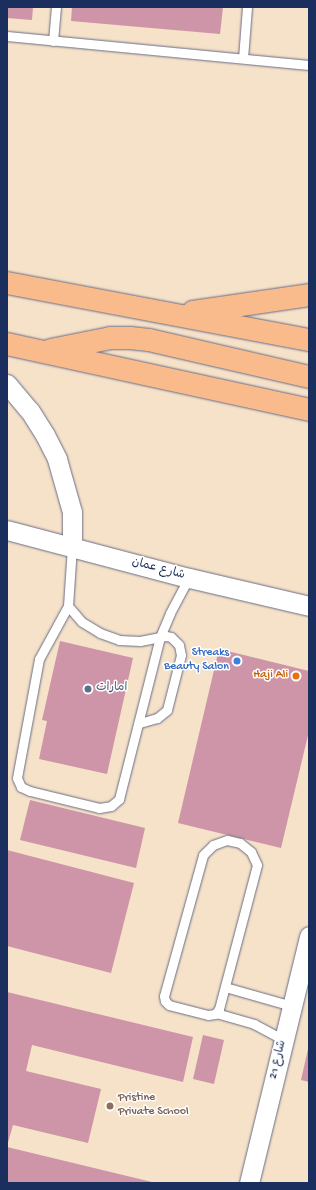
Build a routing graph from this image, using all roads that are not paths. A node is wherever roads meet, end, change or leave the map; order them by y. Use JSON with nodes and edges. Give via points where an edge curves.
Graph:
{"nodes":[{"id":1,"x":56,"y":7,"type":"edge"},
{"id":2,"x":247,"y":7,"type":"edge"},
{"id":3,"x":7,"y":36,"type":"edge"},
{"id":4,"x":54,"y":41,"type":"junction"},
{"id":5,"x":243,"y":58,"type":"junction"},
{"id":6,"x":309,"y":65,"type":"edge"},
{"id":7,"x":7,"y":283,"type":"edge"},
{"id":8,"x":309,"y":295,"type":"edge"},
{"id":9,"x":174,"y":315,"type":"junction"},
{"id":10,"x":309,"y":340,"type":"edge"},
{"id":11,"x":7,"y":344,"type":"edge"},
{"id":12,"x":44,"y":352,"type":"junction"},
{"id":13,"x":309,"y":377,"type":"edge"},
{"id":14,"x":7,"y":384,"type":"edge"},
{"id":15,"x":309,"y":410,"type":"edge"},
{"id":16,"x":7,"y":530,"type":"edge"},
{"id":17,"x":72,"y":547,"type":"junction"},
{"id":18,"x":189,"y":578,"type":"junction"},
{"id":19,"x":68,"y":606,"type":"junction"},
{"id":20,"x":309,"y":606,"type":"edge"},
{"id":21,"x":160,"y":637,"type":"junction"},
{"id":22,"x":139,"y":723,"type":"junction"},
{"id":23,"x":309,"y":936,"type":"edge"},
{"id":24,"x":225,"y":987,"type":"junction"},
{"id":25,"x":292,"y":1006,"type":"junction"},
{"id":26,"x":216,"y":1013,"type":"junction"},
{"id":27,"x":284,"y":1040,"type":"junction"},
{"id":28,"x":249,"y":1183,"type":"edge"}],
"edges":[{"from":1,"to":4,"type":"lane"},
{"from":2,"to":5,"type":"lane"},
{"from":3,"to":4,"type":"lane"},
{"from":4,"to":5,"type":"lane"},
{"from":5,"to":6,"type":"lane"},
{"from":7,"to":9,"type":"main road"},
{"from":8,"to":9,"type":"main road"},
{"from":9,"to":10,"type":"main road"},
{"from":11,"to":12,"type":"main road"},
{"from":12,"to":13,"type":"main road","via":[[111,338],[130,338],[149,340]]},
{"from":12,"to":15,"type":"main road"},
{"from":14,"to":17,"type":"street","via":[[45,434],[57,459],[72,512]]},
{"from":16,"to":17,"type":"street","name":"شارع عمان"},
{"from":17,"to":18,"type":"street","name":"شارع عمان"},
{"from":17,"to":19,"type":"lane"},
{"from":18,"to":20,"type":"street","name":"شارع عمان"},
{"from":18,"to":21,"type":"lane"},
{"from":19,"to":21,"type":"lane","via":[[82,622],[106,636],[119,640],[140,641]]},
{"from":19,"to":22,"type":"lane","via":[[45,644],[36,667],[17,778],[21,787],[99,808],[111,806],[122,794]]},
{"from":21,"to":22,"type":"lane"},
{"from":21,"to":22,"type":"lane","via":[[171,637],[181,650],[169,706],[157,718]]},
{"from":23,"to":25,"type":"street","name":"شارع 21"},
{"from":24,"to":25,"type":"lane"},
{"from":24,"to":26,"type":"lane"},
{"from":24,"to":26,"type":"lane","via":[[257,865],[251,852],[240,843],[226,840],[213,845],[203,854],[164,996],[169,1005],[208,1015]]},
{"from":25,"to":27,"type":"street","name":"شارع 21"},
{"from":26,"to":27,"type":"lane","via":[[254,1024]]},
{"from":27,"to":28,"type":"street","name":"شارع 21"}]}
